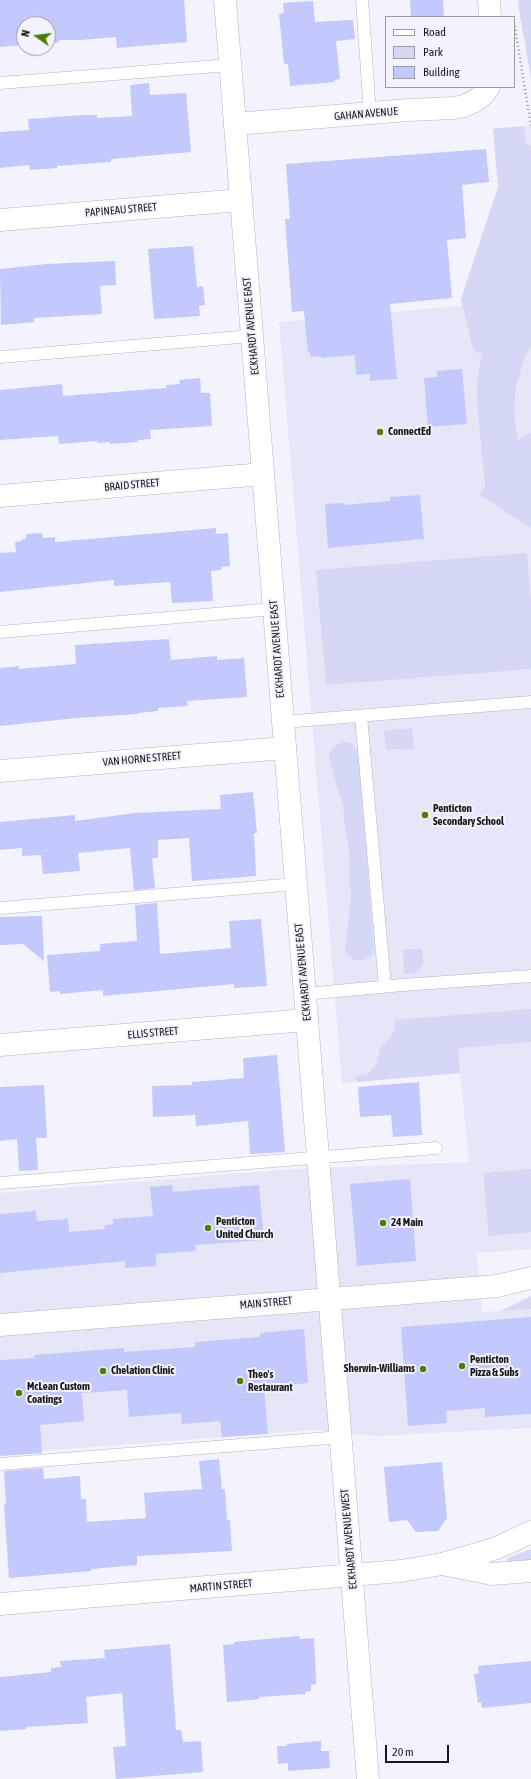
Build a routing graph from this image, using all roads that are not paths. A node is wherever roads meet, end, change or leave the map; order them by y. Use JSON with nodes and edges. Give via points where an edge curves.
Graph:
{"nodes":[{"id":1,"x":225,"y":0,"type":"edge"},
{"id":2,"x":362,"y":0,"type":"edge"},
{"id":3,"x":489,"y":0,"type":"edge"},
{"id":4,"x":490,"y":16,"type":"edge"},
{"id":5,"x":230,"y":65,"type":"junction"},
{"id":6,"x":0,"y":83,"type":"edge"},
{"id":7,"x":488,"y":88,"type":"edge"},
{"id":8,"x":370,"y":113,"type":"junction"},
{"id":9,"x":235,"y":124,"type":"junction"},
{"id":10,"x":241,"y":200,"type":"junction"},
{"id":11,"x":0,"y":220,"type":"edge"},
{"id":12,"x":252,"y":336,"type":"junction"},
{"id":13,"x":0,"y":357,"type":"edge"},
{"id":14,"x":263,"y":474,"type":"junction"},
{"id":15,"x":0,"y":496,"type":"edge"},
{"id":16,"x":274,"y":610,"type":"junction"},
{"id":17,"x":0,"y":632,"type":"edge"},
{"id":18,"x":531,"y":702,"type":"edge"},
{"id":19,"x":361,"y":716,"type":"junction"},
{"id":20,"x":283,"y":722,"type":"junction"},
{"id":21,"x":285,"y":748,"type":"junction"},
{"id":22,"x":0,"y":771,"type":"edge"},
{"id":23,"x":296,"y":884,"type":"junction"},
{"id":24,"x":0,"y":908,"type":"edge"},
{"id":25,"x":531,"y":976,"type":"edge"},
{"id":26,"x":385,"y":986,"type":"junction"},
{"id":27,"x":305,"y":994,"type":"junction"},
{"id":28,"x":307,"y":1020,"type":"junction"},
{"id":29,"x":0,"y":1045,"type":"edge"},
{"id":30,"x":436,"y":1148,"type":"dead end"},
{"id":31,"x":318,"y":1157,"type":"junction"},
{"id":32,"x":0,"y":1183,"type":"edge"},
{"id":33,"x":531,"y":1278,"type":"edge"},
{"id":34,"x":329,"y":1298,"type":"junction"},
{"id":35,"x":0,"y":1325,"type":"edge"},
{"id":36,"x":341,"y":1437,"type":"junction"},
{"id":37,"x":0,"y":1464,"type":"edge"},
{"id":38,"x":531,"y":1532,"type":"edge"},
{"id":39,"x":442,"y":1564,"type":"junction"},
{"id":40,"x":531,"y":1571,"type":"edge"},
{"id":41,"x":352,"y":1576,"type":"junction"},
{"id":42,"x":0,"y":1604,"type":"edge"},
{"id":43,"x":368,"y":1779,"type":"edge"}],
"edges":[{"from":1,"to":5,"type":"main road","name":"ECKHARDT AVENUE EAST"},
{"from":2,"to":8,"type":"lane"},
{"from":3,"to":4,"type":"main road"},
{"from":5,"to":6,"type":"lane"},
{"from":5,"to":9,"type":"main road","name":"ECKHARDT AVENUE EAST"},
{"from":7,"to":8,"type":"main road","name":"GAHAN AVENUE","via":[[483,95],[464,106]]},
{"from":8,"to":9,"type":"main road","name":"GAHAN AVENUE"},
{"from":9,"to":10,"type":"main road","name":"ECKHARDT AVENUE EAST"},
{"from":10,"to":11,"type":"main road","name":"PAPINEAU STREET"},
{"from":10,"to":12,"type":"main road","name":"ECKHARDT AVENUE EAST"},
{"from":12,"to":13,"type":"lane"},
{"from":12,"to":14,"type":"main road","name":"ECKHARDT AVENUE EAST"},
{"from":14,"to":15,"type":"main road","name":"BRAID STREET"},
{"from":14,"to":16,"type":"main road","name":"ECKHARDT AVENUE EAST"},
{"from":16,"to":17,"type":"lane"},
{"from":16,"to":20,"type":"main road","name":"ECKHARDT AVENUE EAST"},
{"from":18,"to":19,"type":"lane"},
{"from":19,"to":20,"type":"lane"},
{"from":19,"to":26,"type":"lane"},
{"from":20,"to":21,"type":"main road","name":"ECKHARDT AVENUE EAST"},
{"from":21,"to":22,"type":"main road","name":"VAN HORNE STREET"},
{"from":21,"to":23,"type":"main road","name":"ECKHARDT AVENUE EAST"},
{"from":23,"to":24,"type":"lane"},
{"from":23,"to":27,"type":"main road","name":"ECKHARDT AVENUE EAST"},
{"from":25,"to":26,"type":"lane"},
{"from":26,"to":27,"type":"lane"},
{"from":27,"to":28,"type":"main road","name":"ECKHARDT AVENUE EAST"},
{"from":28,"to":29,"type":"main road","name":"ELLIS STREET"},
{"from":28,"to":31,"type":"main road","name":"ECKHARDT AVENUE EAST"},
{"from":30,"to":31,"type":"lane"},
{"from":31,"to":32,"type":"lane"},
{"from":31,"to":34,"type":"main road","name":"ECKHARDT AVENUE EAST"},
{"from":33,"to":34,"type":"main road","name":"MAIN STREET","via":[[497,1286]]},
{"from":34,"to":35,"type":"main road","name":"MAIN STREET"},
{"from":34,"to":36,"type":"main road","name":"ECKHARDT AVENUE WEST"},
{"from":36,"to":37,"type":"lane"},
{"from":36,"to":41,"type":"main road","name":"ECKHARDT AVENUE WEST"},
{"from":38,"to":39,"type":"main road","name":"MARTIN STREET","via":[[496,1548]]},
{"from":39,"to":40,"type":"main road","name":"MARTIN STREET","via":[[492,1574]]},
{"from":39,"to":41,"type":"main road","name":"MARTIN STREET"},
{"from":41,"to":42,"type":"main road","name":"MARTIN STREET"},
{"from":41,"to":43,"type":"main road","name":"ECKHARDT AVENUE WEST"}]}
